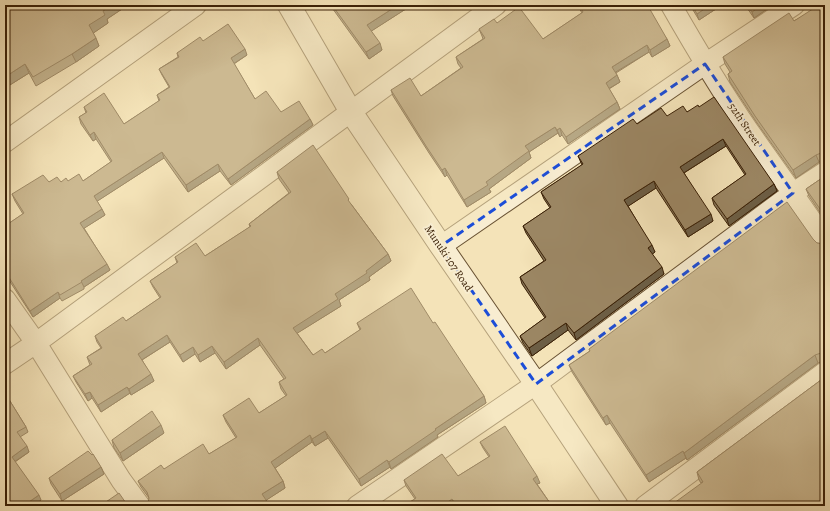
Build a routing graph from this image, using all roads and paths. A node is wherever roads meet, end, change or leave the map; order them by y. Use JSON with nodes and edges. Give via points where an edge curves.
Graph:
{"nodes":[{"id":1,"x":196,"y":5,"type":"edge"},
{"id":2,"x":289,"y":5,"type":"edge"},
{"id":3,"x":496,"y":5,"type":"edge"},
{"id":4,"x":671,"y":5,"type":"edge"},
{"id":5,"x":794,"y":5,"type":"edge"},
{"id":6,"x":705,"y":64,"type":"junction"},
{"id":7,"x":351,"y":112,"type":"junction"},
{"id":8,"x":5,"y":142,"type":"edge"},
{"id":9,"x":825,"y":172,"type":"edge"},
{"id":10,"x":793,"y":192,"type":"junction"},
{"id":11,"x":825,"y":240,"type":"edge"},
{"id":12,"x":441,"y":246,"type":"junction"},
{"id":13,"x":5,"y":300,"type":"edge"},
{"id":14,"x":36,"y":342,"type":"junction"},
{"id":15,"x":5,"y":364,"type":"edge"},
{"id":16,"x":825,"y":372,"type":"edge"},
{"id":17,"x":536,"y":384,"type":"junction"},
{"id":18,"x":140,"y":506,"type":"edge"},
{"id":19,"x":357,"y":506,"type":"edge"},
{"id":20,"x":617,"y":506,"type":"edge"},
{"id":21,"x":645,"y":506,"type":"edge"}],
"edges":[{"from":1,"to":8,"type":"street"},
{"from":2,"to":7,"type":"street","name":"Munuki 107 Road"},
{"from":3,"to":7,"type":"street"},
{"from":4,"to":6,"type":"street","name":"52th Street"},
{"from":5,"to":6,"type":"street"},
{"from":6,"to":10,"type":"street","name":"52th Street"},
{"from":6,"to":12,"type":"street"},
{"from":7,"to":12,"type":"street","name":"Munuki 107 Road"},
{"from":7,"to":14,"type":"street"},
{"from":9,"to":10,"type":"street"},
{"from":10,"to":11,"type":"street","name":"52th Street"},
{"from":10,"to":17,"type":"street"},
{"from":12,"to":17,"type":"street","name":"Munuki 107 Road"},
{"from":13,"to":14,"type":"street"},
{"from":14,"to":15,"type":"street"},
{"from":14,"to":18,"type":"street","via":[[121,480]]},
{"from":16,"to":21,"type":"street"},
{"from":17,"to":19,"type":"street"},
{"from":17,"to":20,"type":"street","name":"Munuki 107 Road"}]}
